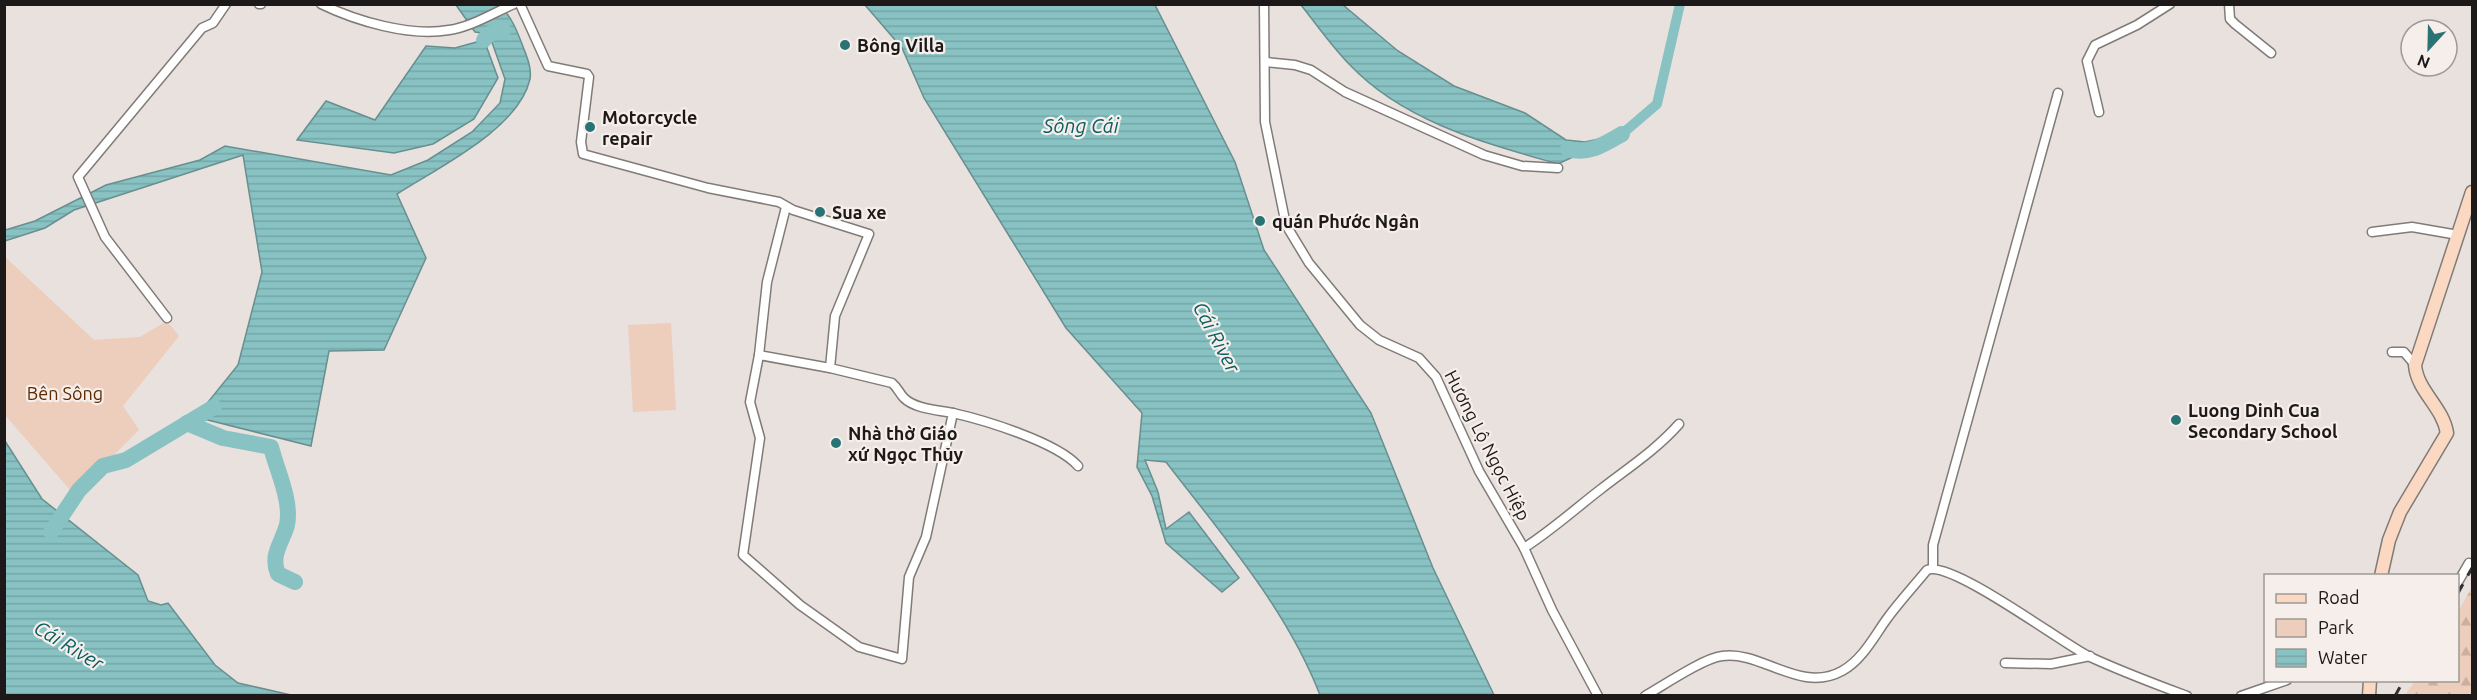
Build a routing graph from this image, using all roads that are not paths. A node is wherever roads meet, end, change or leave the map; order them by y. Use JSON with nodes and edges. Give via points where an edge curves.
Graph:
{"nodes":[{"id":1,"x":226,"y":4,"type":"edge"},
{"id":2,"x":321,"y":4,"type":"edge"},
{"id":3,"x":520,"y":4,"type":"edge"},
{"id":4,"x":1264,"y":4,"type":"edge"},
{"id":5,"x":2170,"y":4,"type":"edge"},
{"id":6,"x":2229,"y":4,"type":"edge"},
{"id":7,"x":511,"y":6,"type":"edge"},
{"id":8,"x":2271,"y":53,"type":"dead end"},
{"id":9,"x":1266,"y":62,"type":"junction"},
{"id":10,"x":2058,"y":93,"type":"dead end"},
{"id":11,"x":2099,"y":111,"type":"dead end"},
{"id":12,"x":1558,"y":168,"type":"dead end"},
{"id":13,"x":2472,"y":192,"type":"edge"},
{"id":14,"x":786,"y":207,"type":"junction"},
{"id":15,"x":2372,"y":232,"type":"dead end"},
{"id":16,"x":2458,"y":235,"type":"junction"},
{"id":17,"x":167,"y":318,"type":"dead end"},
{"id":18,"x":2392,"y":352,"type":"dead end"},
{"id":19,"x":759,"y":355,"type":"junction"},
{"id":20,"x":2415,"y":365,"type":"junction"},
{"id":21,"x":830,"y":368,"type":"junction"},
{"id":22,"x":953,"y":412,"type":"junction"},
{"id":23,"x":1679,"y":424,"type":"dead end"},
{"id":24,"x":1078,"y":466,"type":"dead end"},
{"id":25,"x":1524,"y":548,"type":"junction"},
{"id":26,"x":2469,"y":563,"type":"dead end"},
{"id":27,"x":1933,"y":568,"type":"junction"},
{"id":28,"x":2383,"y":574,"type":"edge"},
{"id":29,"x":2459,"y":579,"type":"edge"},
{"id":30,"x":2090,"y":656,"type":"junction"},
{"id":31,"x":2005,"y":663,"type":"dead end"},
{"id":32,"x":2284,"y":682,"type":"edge"},
{"id":33,"x":1598,"y":696,"type":"edge"},
{"id":34,"x":1646,"y":696,"type":"edge"},
{"id":35,"x":2187,"y":696,"type":"edge"},
{"id":36,"x":2241,"y":696,"type":"edge"}],
"edges":[{"from":1,"to":17,"type":"street","via":[[213,23],[202,27],[79,176],[90,209],[110,246]]},
{"from":2,"to":7,"type":"street","via":[[361,21],[437,32],[462,27]]},
{"from":3,"to":14,"type":"street","via":[[548,66],[589,77],[583,154],[708,189],[779,202]]},
{"from":4,"to":9,"type":"street","name":"Hương Lộ Ngọc Hiệp"},
{"from":5,"to":11,"type":"street","via":[[2095,45],[2087,62]]},
{"from":6,"to":8,"type":"street","via":[[2230,19]]},
{"from":9,"to":12,"type":"street","via":[[1311,70],[1355,96],[1484,155],[1522,166]]},
{"from":9,"to":25,"type":"street","name":"Hương Lộ Ngọc Hiệp","via":[[1267,140],[1291,234],[1309,263],[1364,329],[1419,358],[1436,377],[1479,471]]},
{"from":10,"to":27,"type":"street","via":[[1933,545]]},
{"from":13,"to":16,"type":"street"},
{"from":14,"to":19,"type":"street","via":[[767,282]]},
{"from":14,"to":21,"type":"street","via":[[869,234],[835,316]]},
{"from":15,"to":16,"type":"street","via":[[2412,227]]},
{"from":16,"to":20,"type":"street"},
{"from":18,"to":20,"type":"street","via":[[2404,352]]},
{"from":19,"to":21,"type":"street"},
{"from":19,"to":22,"type":"street","via":[[750,402],[760,438],[743,555],[800,605],[859,647],[886,656],[902,659],[909,577],[926,537]]},
{"from":20,"to":28,"type":"street","via":[[2419,384],[2439,412],[2447,433],[2400,512],[2389,540]]},
{"from":21,"to":22,"type":"street","via":[[892,383],[912,404]]},
{"from":22,"to":24,"type":"street","via":[[988,420]]},
{"from":23,"to":25,"type":"street","via":[[1644,458]]},
{"from":25,"to":33,"type":"street","name":"Hương Lộ Ngọc Hiệp"},
{"from":26,"to":29,"type":"street"},
{"from":27,"to":30,"type":"street","via":[[1977,587]]},
{"from":27,"to":34,"type":"street","via":[[1927,570],[1855,662],[1841,672],[1797,676],[1741,658],[1721,656]]},
{"from":30,"to":31,"type":"street","via":[[2051,664]]},
{"from":30,"to":35,"type":"street"},
{"from":32,"to":36,"type":"street"}]}
